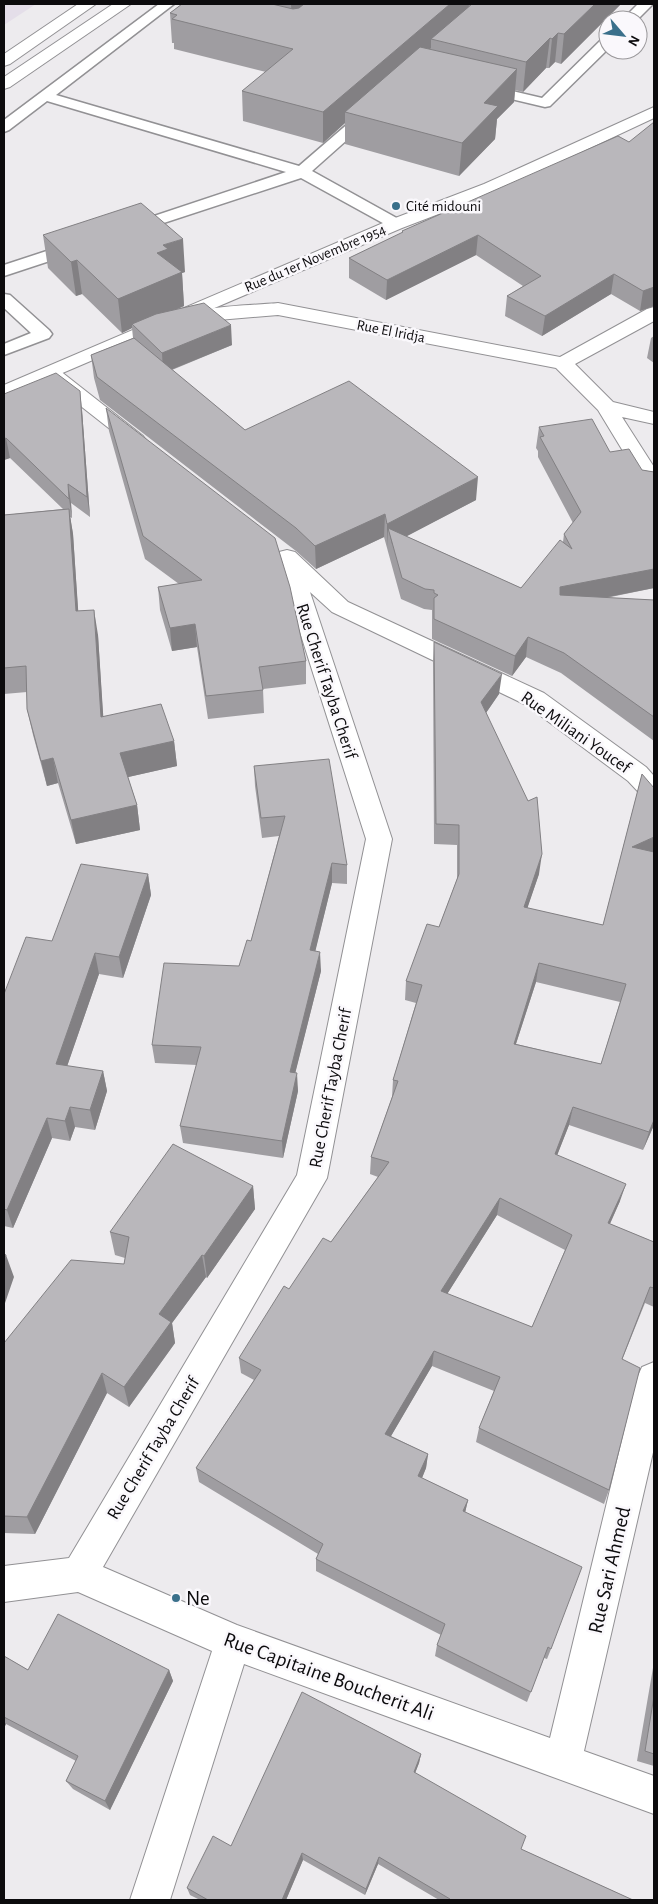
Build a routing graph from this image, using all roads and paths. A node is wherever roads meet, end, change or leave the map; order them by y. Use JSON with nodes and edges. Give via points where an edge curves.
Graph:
{"nodes":[{"id":1,"x":88,"y":4,"type":"edge"},
{"id":2,"x":123,"y":4,"type":"edge"},
{"id":3,"x":167,"y":4,"type":"edge"},
{"id":4,"x":598,"y":51,"type":"edge"},
{"id":5,"x":6,"y":59,"type":"edge"},
{"id":6,"x":35,"y":64,"type":"junction"},
{"id":7,"x":4,"y":84,"type":"edge"},
{"id":8,"x":470,"y":85,"type":"edge"},
{"id":9,"x":4,"y":94,"type":"edge"},
{"id":10,"x":45,"y":96,"type":"junction"},
{"id":11,"x":379,"y":104,"type":"edge"},
{"id":12,"x":654,"y":112,"type":"edge"},
{"id":13,"x":4,"y":128,"type":"edge"},
{"id":14,"x":302,"y":172,"type":"junction"},
{"id":15,"x":396,"y":224,"type":"junction"},
{"id":16,"x":116,"y":234,"type":"edge"},
{"id":17,"x":88,"y":243,"type":"edge"},
{"id":18,"x":4,"y":271,"type":"edge"},
{"id":19,"x":4,"y":299,"type":"edge"},
{"id":20,"x":654,"y":313,"type":"edge"},
{"id":21,"x":113,"y":344,"type":"junction"},
{"id":22,"x":4,"y":350,"type":"edge"},
{"id":23,"x":563,"y":363,"type":"junction"},
{"id":24,"x":50,"y":373,"type":"junction"},
{"id":25,"x":4,"y":392,"type":"edge"},
{"id":26,"x":606,"y":406,"type":"junction"},
{"id":27,"x":654,"y":418,"type":"edge"},
{"id":28,"x":153,"y":453,"type":"edge"},
{"id":29,"x":654,"y":484,"type":"edge"},
{"id":30,"x":279,"y":551,"type":"joint"},
{"id":31,"x":654,"y":792,"type":"edge"},
{"id":32,"x":654,"y":1378,"type":"edge"},
{"id":33,"x":79,"y":1574,"type":"junction"},
{"id":34,"x":4,"y":1584,"type":"edge"},
{"id":35,"x":232,"y":1642,"type":"junction"},
{"id":36,"x":563,"y":1761,"type":"junction"},
{"id":37,"x":654,"y":1795,"type":"edge"},
{"id":38,"x":150,"y":1900,"type":"edge"}],
"edges":[{"from":1,"to":5,"type":"street"},
{"from":2,"to":6,"type":"street"},
{"from":3,"to":10,"type":"lane"},
{"from":4,"to":8,"type":"lane","via":[[545,103]]},
{"from":6,"to":7,"type":"street"},
{"from":6,"to":9,"type":"street"},
{"from":10,"to":13,"type":"lane"},
{"from":10,"to":14,"type":"lane"},
{"from":11,"to":14,"type":"lane"},
{"from":12,"to":15,"type":"street","name":"Rue du 1er Novembre 1954","via":[[490,188]]},
{"from":14,"to":15,"type":"lane"},
{"from":14,"to":16,"type":"lane"},
{"from":15,"to":21,"type":"street","name":"Rue du 1er Novembre 1954"},
{"from":17,"to":18,"type":"lane"},
{"from":19,"to":22,"type":"lane","via":[[43,334]]},
{"from":20,"to":23,"type":"street"},
{"from":21,"to":23,"type":"street","name":"Rue El Iridja","via":[[193,316],[278,310]]},
{"from":21,"to":24,"type":"street","name":"Rue du 1er Novembre 1954"},
{"from":23,"to":26,"type":"street"},
{"from":24,"to":25,"type":"street","name":"Rue du 1er Novembre 1954"},
{"from":24,"to":28,"type":"street"},
{"from":26,"to":27,"type":"street"},
{"from":26,"to":29,"type":"street"},
{"from":30,"to":31,"type":"street","name":"Rue Miliani Youcef","via":[[340,607],[535,699],[637,774]]},
{"from":30,"to":33,"type":"street","name":"Rue Cherif Tayba Cherif","via":[[380,839],[312,1178]]},
{"from":32,"to":36,"type":"street","name":"Rue Sari Ahmed"},
{"from":33,"to":34,"type":"street"},
{"from":33,"to":35,"type":"street","name":"Rue Capitaine Boucherit Ali"},
{"from":35,"to":36,"type":"street","name":"Rue Capitaine Boucherit Ali"},
{"from":35,"to":38,"type":"street"},
{"from":36,"to":37,"type":"street","name":"Rue Capitaine Boucherit Ali"}]}
